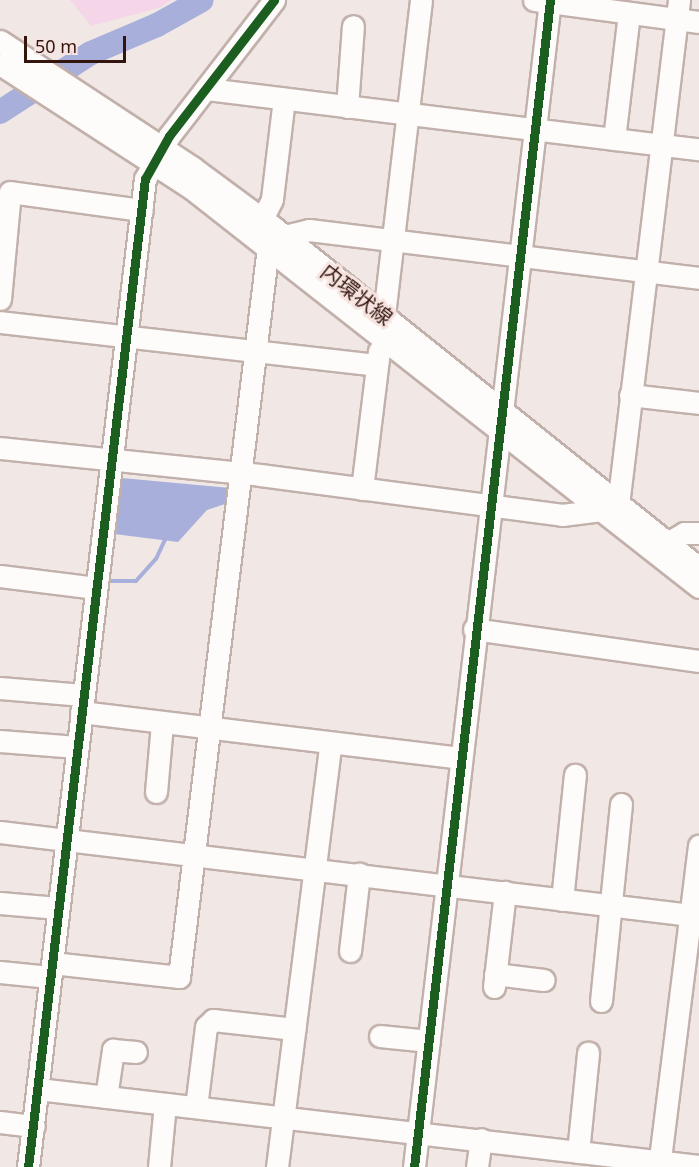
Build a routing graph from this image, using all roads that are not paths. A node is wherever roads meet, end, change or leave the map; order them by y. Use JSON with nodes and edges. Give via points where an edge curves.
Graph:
{"nodes":[{"id":1,"x":274,"y":0,"type":"edge"},
{"id":2,"x":421,"y":0,"type":"edge"},
{"id":3,"x":544,"y":1,"type":"edge"},
{"id":4,"x":678,"y":10,"type":"edge"},
{"id":5,"x":629,"y":13,"type":"junction"},
{"id":6,"x":699,"y":22,"type":"edge"},
{"id":7,"x":353,"y":26,"type":"dead end"},
{"id":8,"x":5,"y":52,"type":"edge"},
{"id":9,"x":207,"y":89,"type":"junction"},
{"id":10,"x":284,"y":99,"type":"junction"},
{"id":11,"x":347,"y":107,"type":"junction"},
{"id":12,"x":407,"y":114,"type":"junction"},
{"id":13,"x":533,"y":130,"type":"junction"},
{"id":14,"x":614,"y":139,"type":"junction"},
{"id":15,"x":660,"y":144,"type":"junction"},
{"id":16,"x":699,"y":149,"type":"edge"},
{"id":17,"x":157,"y":154,"type":"junction"},
{"id":18,"x":142,"y":210,"type":"junction"},
{"id":19,"x":262,"y":219,"type":"junction"},
{"id":20,"x":393,"y":240,"type":"junction"},
{"id":21,"x":277,"y":241,"type":"junction"},
{"id":22,"x":517,"y":257,"type":"junction"},
{"id":23,"x":644,"y":273,"type":"junction"},
{"id":24,"x":699,"y":278,"type":"edge"},
{"id":25,"x":0,"y":299,"type":"edge"},
{"id":26,"x":0,"y":322,"type":"edge"},
{"id":27,"x":382,"y":325,"type":"junction"},
{"id":28,"x":126,"y":335,"type":"junction"},
{"id":29,"x":255,"y":348,"type":"junction"},
{"id":30,"x":377,"y":365,"type":"junction"},
{"id":31,"x":630,"y":395,"type":"junction"},
{"id":32,"x":699,"y":403,"type":"edge"},
{"id":33,"x":500,"y":420,"type":"junction"},
{"id":34,"x":0,"y":448,"type":"edge"},
{"id":35,"x":111,"y":461,"type":"junction"},
{"id":36,"x":240,"y":473,"type":"junction"},
{"id":37,"x":362,"y":489,"type":"junction"},
{"id":38,"x":488,"y":507,"type":"junction"},
{"id":39,"x":609,"y":508,"type":"junction"},
{"id":40,"x":699,"y":533,"type":"edge"},
{"id":41,"x":667,"y":543,"type":"junction"},
{"id":42,"x":699,"y":568,"type":"edge"},
{"id":43,"x":0,"y":576,"type":"edge"},
{"id":44,"x":699,"y":587,"type":"edge"},
{"id":45,"x":96,"y":588,"type":"junction"},
{"id":46,"x":474,"y":629,"type":"junction"},
{"id":47,"x":699,"y":661,"type":"edge"},
{"id":48,"x":0,"y":688,"type":"edge"},
{"id":49,"x":82,"y":704,"type":"junction"},
{"id":50,"x":162,"y":723,"type":"junction"},
{"id":51,"x":209,"y":729,"type":"junction"},
{"id":52,"x":0,"y":741,"type":"edge"},
{"id":53,"x":330,"y":745,"type":"junction"},
{"id":54,"x":76,"y":747,"type":"junction"},
{"id":55,"x":460,"y":758,"type":"junction"},
{"id":56,"x":575,"y":775,"type":"dead end"},
{"id":57,"x":156,"y":792,"type":"dead end"},
{"id":58,"x":621,"y":804,"type":"dead end"},
{"id":59,"x":0,"y":832,"type":"edge"},
{"id":60,"x":66,"y":839,"type":"junction"},
{"id":61,"x":699,"y":845,"type":"edge"},
{"id":62,"x":194,"y":854,"type":"junction"},
{"id":63,"x":316,"y":869,"type":"junction"},
{"id":64,"x":359,"y":874,"type":"junction"},
{"id":65,"x":446,"y":884,"type":"junction"},
{"id":66,"x":505,"y":892,"type":"junction"},
{"id":67,"x":562,"y":900,"type":"junction"},
{"id":68,"x":0,"y":903,"type":"edge"},
{"id":69,"x":612,"y":905,"type":"junction"},
{"id":70,"x":58,"y":908,"type":"junction"},
{"id":71,"x":695,"y":915,"type":"edge"},
{"id":72,"x":350,"y":951,"type":"dead end"},
{"id":73,"x":51,"y":970,"type":"junction"},
{"id":74,"x":0,"y":972,"type":"edge"},
{"id":75,"x":544,"y":980,"type":"dead end"},
{"id":76,"x":601,"y":1001,"type":"dead end"},
{"id":77,"x":295,"y":1029,"type":"junction"},
{"id":78,"x":380,"y":1036,"type":"dead end"},
{"id":79,"x":429,"y":1041,"type":"junction"},
{"id":80,"x":136,"y":1052,"type":"dead end"},
{"id":81,"x":588,"y":1053,"type":"dead end"},
{"id":82,"x":38,"y":1089,"type":"junction"},
{"id":83,"x":106,"y":1097,"type":"junction"},
{"id":84,"x":165,"y":1104,"type":"junction"},
{"id":85,"x":196,"y":1107,"type":"junction"},
{"id":86,"x":283,"y":1117,"type":"junction"},
{"id":87,"x":0,"y":1122,"type":"edge"},
{"id":88,"x":34,"y":1126,"type":"junction"},
{"id":89,"x":419,"y":1132,"type":"junction"},
{"id":90,"x":481,"y":1139,"type":"junction"},
{"id":91,"x":583,"y":1157,"type":"edge"},
{"id":92,"x":660,"y":1164,"type":"edge"},
{"id":93,"x":699,"y":1166,"type":"edge"},
{"id":94,"x":28,"y":1167,"type":"edge"},
{"id":95,"x":159,"y":1167,"type":"edge"},
{"id":96,"x":277,"y":1167,"type":"edge"},
{"id":97,"x":414,"y":1167,"type":"edge"},
{"id":98,"x":477,"y":1167,"type":"edge"}],
"edges":[{"from":1,"to":9,"type":"street"},
{"from":2,"to":12,"type":"street"},
{"from":3,"to":5,"type":"street"},
{"from":3,"to":13,"type":"street"},
{"from":4,"to":5,"type":"street"},
{"from":4,"to":6,"type":"street"},
{"from":4,"to":15,"type":"street"},
{"from":5,"to":14,"type":"street"},
{"from":7,"to":11,"type":"street"},
{"from":8,"to":17,"type":"street","name":"内環状線"},
{"from":9,"to":10,"type":"street"},
{"from":9,"to":17,"type":"street"},
{"from":10,"to":11,"type":"street"},
{"from":10,"to":19,"type":"street","via":[[272,199]]},
{"from":11,"to":12,"type":"street"},
{"from":12,"to":13,"type":"street"},
{"from":12,"to":20,"type":"street"},
{"from":13,"to":14,"type":"street"},
{"from":13,"to":22,"type":"street"},
{"from":14,"to":15,"type":"street"},
{"from":15,"to":16,"type":"street"},
{"from":15,"to":23,"type":"street"},
{"from":17,"to":18,"type":"street","via":[[146,176]]},
{"from":17,"to":19,"type":"street","name":"内環状線"},
{"from":17,"to":21,"type":"street","name":"内環状線"},
{"from":18,"to":25,"type":"street","via":[[10,192]]},
{"from":18,"to":28,"type":"street"},
{"from":19,"to":21,"type":"street","name":"内環状線"},
{"from":20,"to":21,"type":"street","via":[[309,230]]},
{"from":20,"to":22,"type":"street"},
{"from":20,"to":27,"type":"street"},
{"from":21,"to":27,"type":"street","name":"内環状線"},
{"from":21,"to":29,"type":"street"},
{"from":22,"to":23,"type":"street"},
{"from":22,"to":33,"type":"street"},
{"from":23,"to":24,"type":"street"},
{"from":23,"to":31,"type":"street"},
{"from":26,"to":28,"type":"street"},
{"from":27,"to":30,"type":"street"},
{"from":27,"to":33,"type":"street","name":"内環状線"},
{"from":28,"to":29,"type":"street"},
{"from":28,"to":35,"type":"street"},
{"from":29,"to":30,"type":"street"},
{"from":29,"to":36,"type":"street"},
{"from":30,"to":37,"type":"street"},
{"from":31,"to":32,"type":"street"},
{"from":31,"to":39,"type":"street"},
{"from":33,"to":38,"type":"street"},
{"from":33,"to":39,"type":"street","name":"内環状線"},
{"from":34,"to":35,"type":"street"},
{"from":35,"to":36,"type":"street"},
{"from":35,"to":45,"type":"street"},
{"from":36,"to":37,"type":"street"},
{"from":36,"to":51,"type":"street"},
{"from":37,"to":38,"type":"street"},
{"from":38,"to":39,"type":"street","via":[[562,515]]},
{"from":38,"to":46,"type":"street"},
{"from":39,"to":41,"type":"street","name":"内環状線"},
{"from":39,"to":44,"type":"street","name":"内環状線"},
{"from":40,"to":41,"type":"street","via":[[684,533]]},
{"from":41,"to":42,"type":"street","name":"内環状線"},
{"from":43,"to":45,"type":"street"},
{"from":45,"to":49,"type":"street"},
{"from":46,"to":47,"type":"street"},
{"from":46,"to":55,"type":"street"},
{"from":48,"to":49,"type":"street"},
{"from":49,"to":50,"type":"street"},
{"from":49,"to":54,"type":"street"},
{"from":50,"to":51,"type":"street"},
{"from":50,"to":57,"type":"street"},
{"from":51,"to":53,"type":"street"},
{"from":51,"to":62,"type":"street"},
{"from":52,"to":54,"type":"street"},
{"from":53,"to":55,"type":"street"},
{"from":53,"to":63,"type":"street"},
{"from":54,"to":60,"type":"street"},
{"from":55,"to":65,"type":"street"},
{"from":56,"to":67,"type":"street"},
{"from":58,"to":69,"type":"street"},
{"from":59,"to":60,"type":"street"},
{"from":60,"to":62,"type":"street"},
{"from":60,"to":70,"type":"street"},
{"from":61,"to":71,"type":"street"},
{"from":62,"to":63,"type":"street"},
{"from":62,"to":73,"type":"street","via":[[179,977]]},
{"from":63,"to":64,"type":"street"},
{"from":63,"to":77,"type":"street"},
{"from":64,"to":65,"type":"street"},
{"from":64,"to":72,"type":"street"},
{"from":65,"to":66,"type":"street"},
{"from":65,"to":79,"type":"street"},
{"from":66,"to":67,"type":"street"},
{"from":66,"to":75,"type":"street","via":[[494,981]]},
{"from":67,"to":69,"type":"street"},
{"from":68,"to":70,"type":"street"},
{"from":69,"to":71,"type":"street"},
{"from":69,"to":76,"type":"street"},
{"from":70,"to":73,"type":"street"},
{"from":71,"to":92,"type":"street"},
{"from":73,"to":74,"type":"street"},
{"from":73,"to":82,"type":"street"},
{"from":77,"to":85,"type":"street","via":[[213,1020],[206,1027]]},
{"from":77,"to":86,"type":"street"},
{"from":78,"to":79,"type":"street"},
{"from":79,"to":89,"type":"street"},
{"from":80,"to":83,"type":"street","via":[[113,1050]]},
{"from":81,"to":91,"type":"street"},
{"from":82,"to":83,"type":"street"},
{"from":82,"to":88,"type":"street"},
{"from":83,"to":84,"type":"street"},
{"from":84,"to":85,"type":"street"},
{"from":84,"to":95,"type":"street"},
{"from":85,"to":86,"type":"street"},
{"from":86,"to":89,"type":"street"},
{"from":86,"to":96,"type":"street"},
{"from":87,"to":88,"type":"street"},
{"from":88,"to":94,"type":"street"},
{"from":89,"to":90,"type":"street"},
{"from":89,"to":97,"type":"street"},
{"from":90,"to":91,"type":"street"},
{"from":90,"to":98,"type":"street"},
{"from":91,"to":92,"type":"street"},
{"from":92,"to":93,"type":"street"}]}
